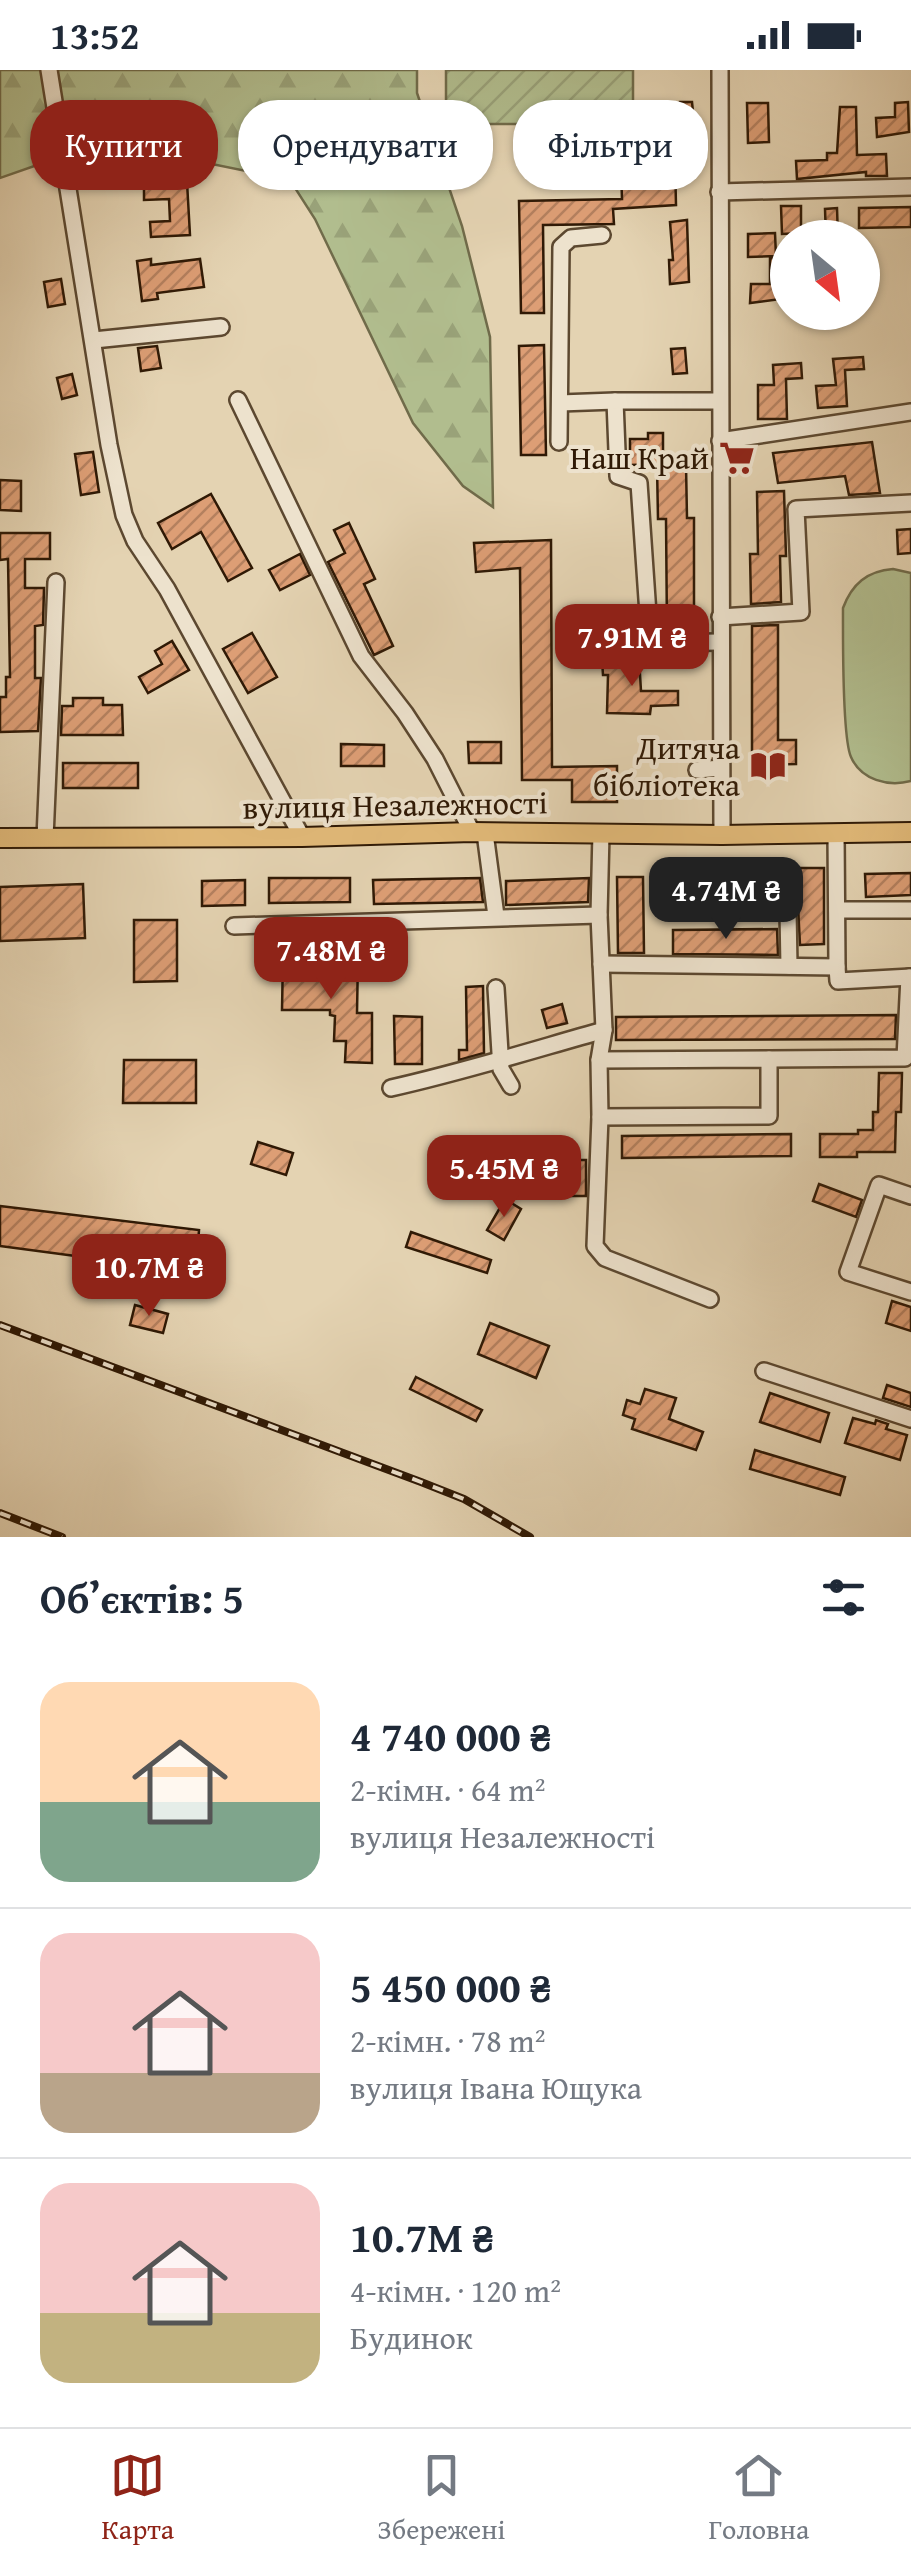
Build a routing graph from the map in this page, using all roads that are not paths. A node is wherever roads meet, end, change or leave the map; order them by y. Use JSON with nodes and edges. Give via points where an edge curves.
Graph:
{"nodes":[{"id":1,"x":49,"y":70,"type":"edge"},
{"id":2,"x":720,"y":70,"type":"edge"},
{"id":3,"x":911,"y":187,"type":"edge"},
{"id":4,"x":719,"y":192,"type":"junction"},
{"id":5,"x":602,"y":235,"type":"dead end"},
{"id":6,"x":221,"y":326,"type":"dead end"},
{"id":7,"x":94,"y":340,"type":"junction"},
{"id":8,"x":238,"y":400,"type":"dead end"},
{"id":9,"x":615,"y":401,"type":"junction"},
{"id":10,"x":560,"y":402,"type":"junction"},
{"id":11,"x":720,"y":402,"type":"junction"},
{"id":12,"x":911,"y":412,"type":"edge"},
{"id":13,"x":720,"y":441,"type":"junction"},
{"id":14,"x":559,"y":442,"type":"dead end"},
{"id":15,"x":911,"y":502,"type":"edge"},
{"id":16,"x":56,"y":582,"type":"dead end"},
{"id":17,"x":720,"y":616,"type":"junction"},
{"id":18,"x":720,"y":642,"type":"junction"},
{"id":19,"x":721,"y":768,"type":"junction"},
{"id":20,"x":697,"y":770,"type":"dead end"},
{"id":21,"x":478,"y":832,"type":"junction"},
{"id":22,"x":911,"y":832,"type":"edge"},
{"id":23,"x":601,"y":833,"type":"junction"},
{"id":24,"x":836,"y":833,"type":"junction"},
{"id":25,"x":722,"y":834,"type":"junction"},
{"id":26,"x":302,"y":837,"type":"junction"},
{"id":27,"x":0,"y":838,"type":"edge"},
{"id":28,"x":45,"y":838,"type":"junction"},
{"id":29,"x":694,"y":908,"type":"dead end"},
{"id":30,"x":837,"y":910,"type":"junction"},
{"id":31,"x":911,"y":910,"type":"edge"},
{"id":32,"x":599,"y":914,"type":"junction"},
{"id":33,"x":496,"y":916,"type":"junction"},
{"id":34,"x":234,"y":926,"type":"dead end"},
{"id":35,"x":602,"y":964,"type":"junction"},
{"id":36,"x":789,"y":966,"type":"junction"},
{"id":37,"x":837,"y":967,"type":"junction"},
{"id":38,"x":910,"y":977,"type":"edge"},
{"id":39,"x":496,"y":988,"type":"dead end"},
{"id":40,"x":604,"y":1030,"type":"junction"},
{"id":41,"x":502,"y":1058,"type":"junction"},
{"id":42,"x":768,"y":1059,"type":"junction"},
{"id":43,"x":598,"y":1060,"type":"junction"},
{"id":44,"x":511,"y":1086,"type":"dead end"},
{"id":45,"x":391,"y":1088,"type":"dead end"},
{"id":46,"x":600,"y":1117,"type":"junction"},
{"id":47,"x":911,"y":1196,"type":"edge"},
{"id":48,"x":911,"y":1292,"type":"edge"},
{"id":49,"x":710,"y":1299,"type":"dead end"},
{"id":50,"x":764,"y":1371,"type":"dead end"},
{"id":51,"x":911,"y":1420,"type":"edge"}],
"edges":[{"from":1,"to":7,"type":"street"},
{"from":2,"to":4,"type":"street"},
{"from":3,"to":4,"type":"street"},
{"from":4,"to":11,"type":"street"},
{"from":5,"to":10,"type":"street","via":[[572,238],[562,247]]},
{"from":6,"to":7,"type":"street"},
{"from":7,"to":26,"type":"street","via":[[114,476],[130,528]]},
{"from":8,"to":21,"type":"street","via":[[361,656]]},
{"from":9,"to":10,"type":"street"},
{"from":9,"to":11,"type":"street"},
{"from":9,"to":18,"type":"street","via":[[618,476],[639,483],[650,643]]},
{"from":10,"to":14,"type":"street"},
{"from":11,"to":13,"type":"street"},
{"from":12,"to":13,"type":"street"},
{"from":13,"to":17,"type":"street"},
{"from":15,"to":17,"type":"street","via":[[796,509],[802,612]]},
{"from":16,"to":28,"type":"street"},
{"from":17,"to":18,"type":"street"},
{"from":18,"to":19,"type":"street"},
{"from":19,"to":20,"type":"street"},
{"from":19,"to":25,"type":"street"},
{"from":21,"to":23,"type":"main road","name":"вулиця Незалежності"},
{"from":21,"to":26,"type":"main road","name":"вулиця Незалежності"},
{"from":21,"to":33,"type":"street"},
{"from":22,"to":24,"type":"main road","name":"вулиця Незалежності"},
{"from":23,"to":25,"type":"main road","name":"вулиця Незалежності"},
{"from":23,"to":32,"type":"street"},
{"from":24,"to":25,"type":"main road","name":"вулиця Незалежності"},
{"from":24,"to":30,"type":"street"},
{"from":26,"to":28,"type":"main road","name":"вулиця Незалежності"},
{"from":27,"to":28,"type":"main road","name":"вулиця Незалежності"},
{"from":29,"to":36,"type":"street","via":[[788,911]]},
{"from":30,"to":31,"type":"street"},
{"from":30,"to":37,"type":"street"},
{"from":32,"to":33,"type":"street"},
{"from":32,"to":35,"type":"street"},
{"from":33,"to":34,"type":"street"},
{"from":35,"to":36,"type":"street"},
{"from":35,"to":40,"type":"street"},
{"from":36,"to":37,"type":"street"},
{"from":37,"to":38,"type":"street","via":[[838,981]]},
{"from":38,"to":42,"type":"street","via":[[906,1058]]},
{"from":39,"to":41,"type":"street"},
{"from":40,"to":41,"type":"street"},
{"from":40,"to":43,"type":"street"},
{"from":41,"to":44,"type":"street"},
{"from":41,"to":45,"type":"street"},
{"from":42,"to":43,"type":"street"},
{"from":42,"to":46,"type":"street","via":[[769,1116]]},
{"from":43,"to":46,"type":"street"},
{"from":46,"to":49,"type":"street","via":[[595,1246],[606,1258]]},
{"from":47,"to":48,"type":"street","via":[[880,1185],[848,1272]]},
{"from":50,"to":51,"type":"street"}]}
